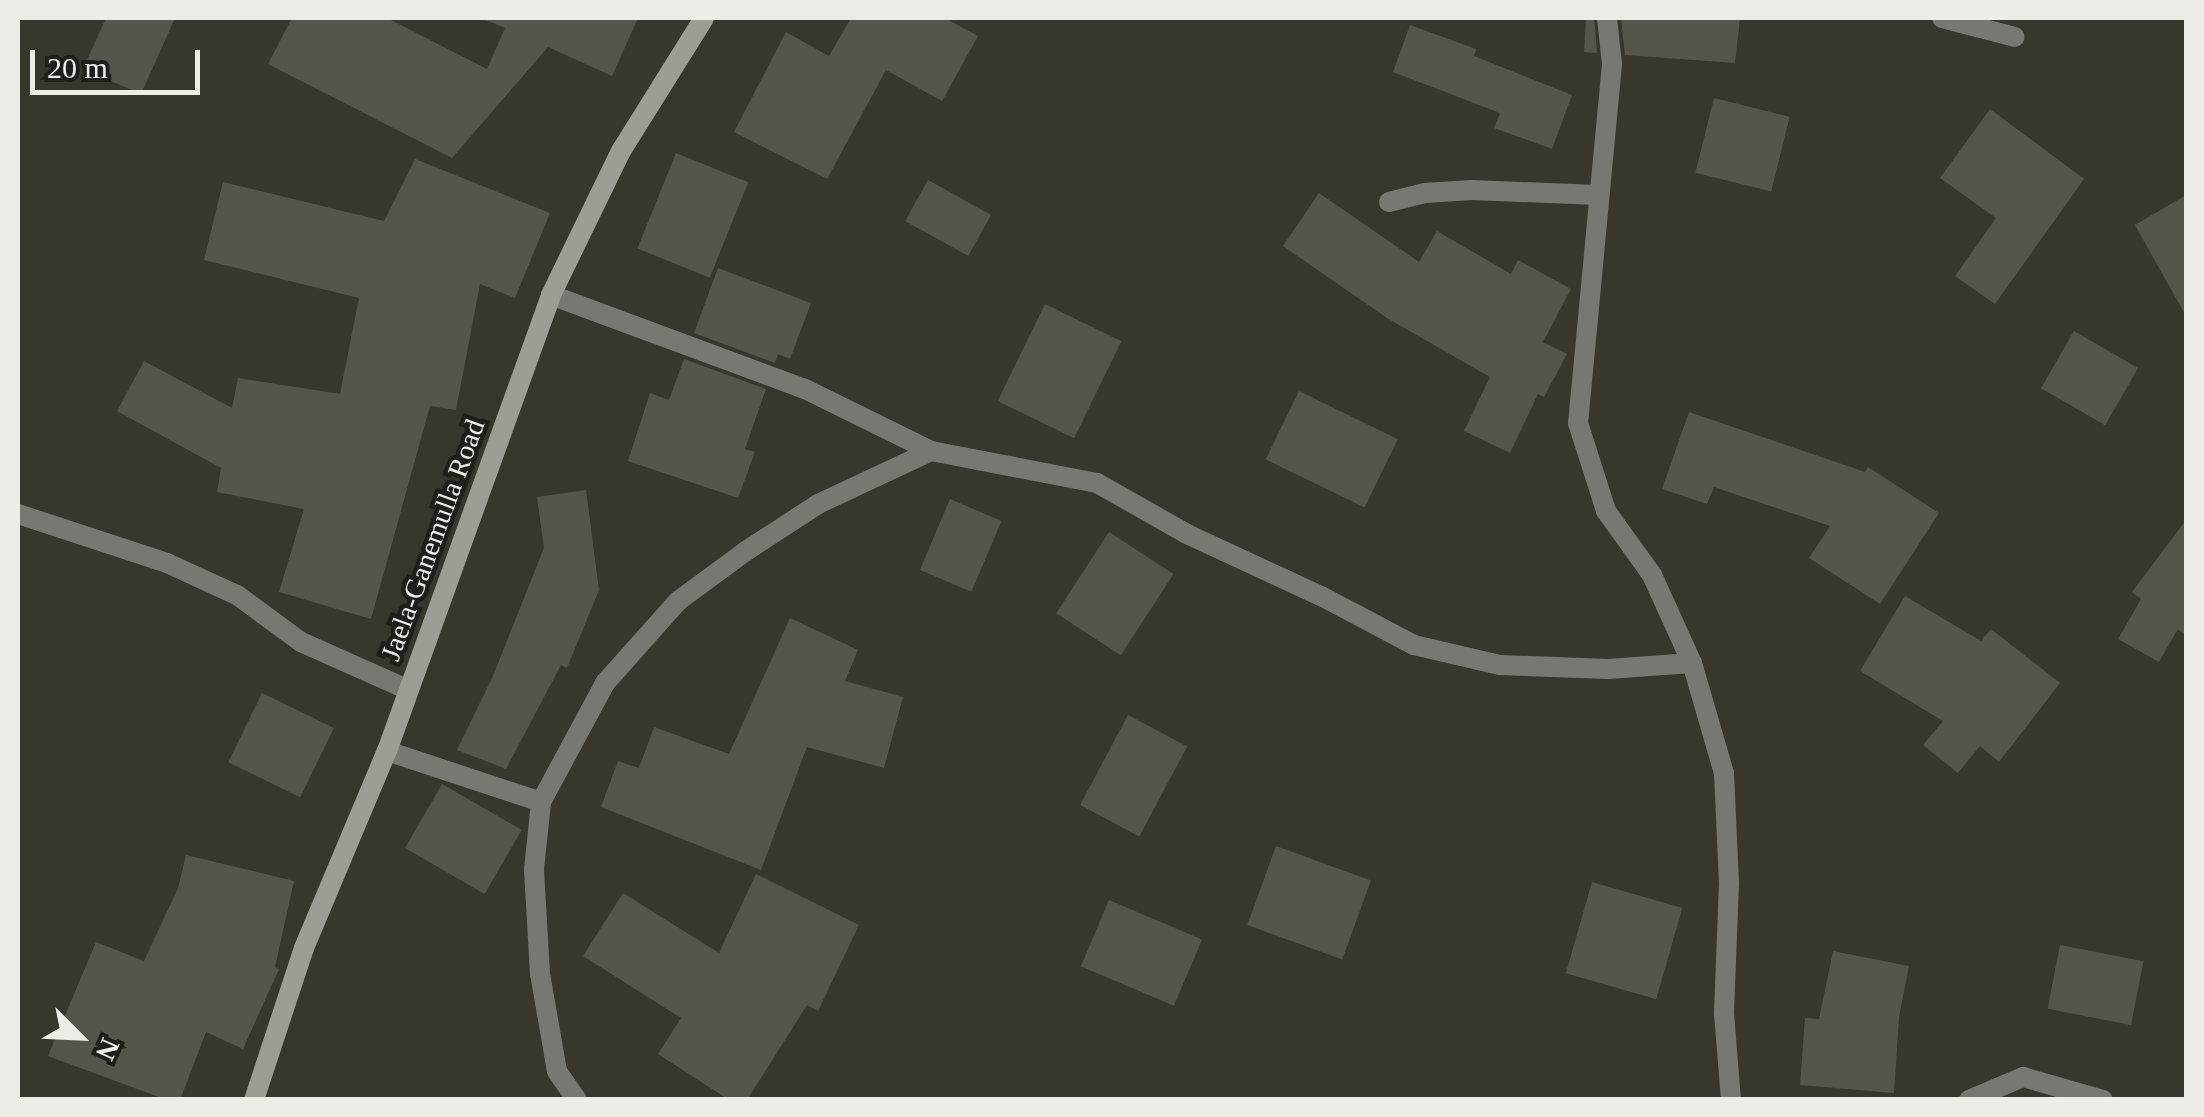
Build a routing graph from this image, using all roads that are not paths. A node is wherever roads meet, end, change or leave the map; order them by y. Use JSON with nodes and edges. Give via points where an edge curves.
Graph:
{"nodes":[{"id":1,"x":704,"y":18,"type":"edge"},
{"id":2,"x":1606,"y":18,"type":"edge"},
{"id":3,"x":1942,"y":18,"type":"edge"},
{"id":4,"x":2015,"y":37,"type":"dead end"},
{"id":5,"x":1598,"y":195,"type":"junction"},
{"id":6,"x":1388,"y":202,"type":"dead end"},
{"id":7,"x":551,"y":295,"type":"junction"},
{"id":8,"x":930,"y":451,"type":"junction"},
{"id":9,"x":18,"y":514,"type":"edge"},
{"id":10,"x":1692,"y":663,"type":"junction"},
{"id":11,"x":409,"y":690,"type":"junction"},
{"id":12,"x":387,"y":751,"type":"junction"},
{"id":13,"x":540,"y":802,"type":"junction"},
{"id":14,"x":254,"y":1100,"type":"edge"},
{"id":15,"x":577,"y":1100,"type":"edge"},
{"id":16,"x":1731,"y":1100,"type":"edge"},
{"id":17,"x":1968,"y":1100,"type":"edge"},
{"id":18,"x":2103,"y":1100,"type":"edge"}],
"edges":[{"from":1,"to":7,"type":"main road","name":"Jaela-Ganemulla Road","via":[[621,152]]},
{"from":2,"to":5,"type":"street","via":[[1612,64]]},
{"from":3,"to":4,"type":"street"},
{"from":5,"to":6,"type":"street","via":[[1472,190]]},
{"from":5,"to":10,"type":"street","via":[[1578,423],[1606,511],[1652,574]]},
{"from":7,"to":8,"type":"street","via":[[806,389]]},
{"from":7,"to":11,"type":"main road","name":"Jaela-Ganemulla Road"},
{"from":8,"to":10,"type":"street","via":[[1097,483],[1414,646],[1500,666],[1608,670]]},
{"from":8,"to":13,"type":"street","via":[[818,504],[678,602],[605,682]]},
{"from":9,"to":11,"type":"street","via":[[166,563],[237,596],[301,642]]},
{"from":10,"to":16,"type":"street","via":[[1724,773],[1724,1013]]},
{"from":11,"to":12,"type":"main road","name":"Jaela-Ganemulla Road"},
{"from":12,"to":13,"type":"street"},
{"from":12,"to":14,"type":"main road","name":"Jaela-Ganemulla Road","via":[[304,948]]},
{"from":13,"to":15,"type":"street","via":[[534,869],[540,974],[557,1071]]},
{"from":17,"to":18,"type":"street","via":[[2022,1077]]}]}
